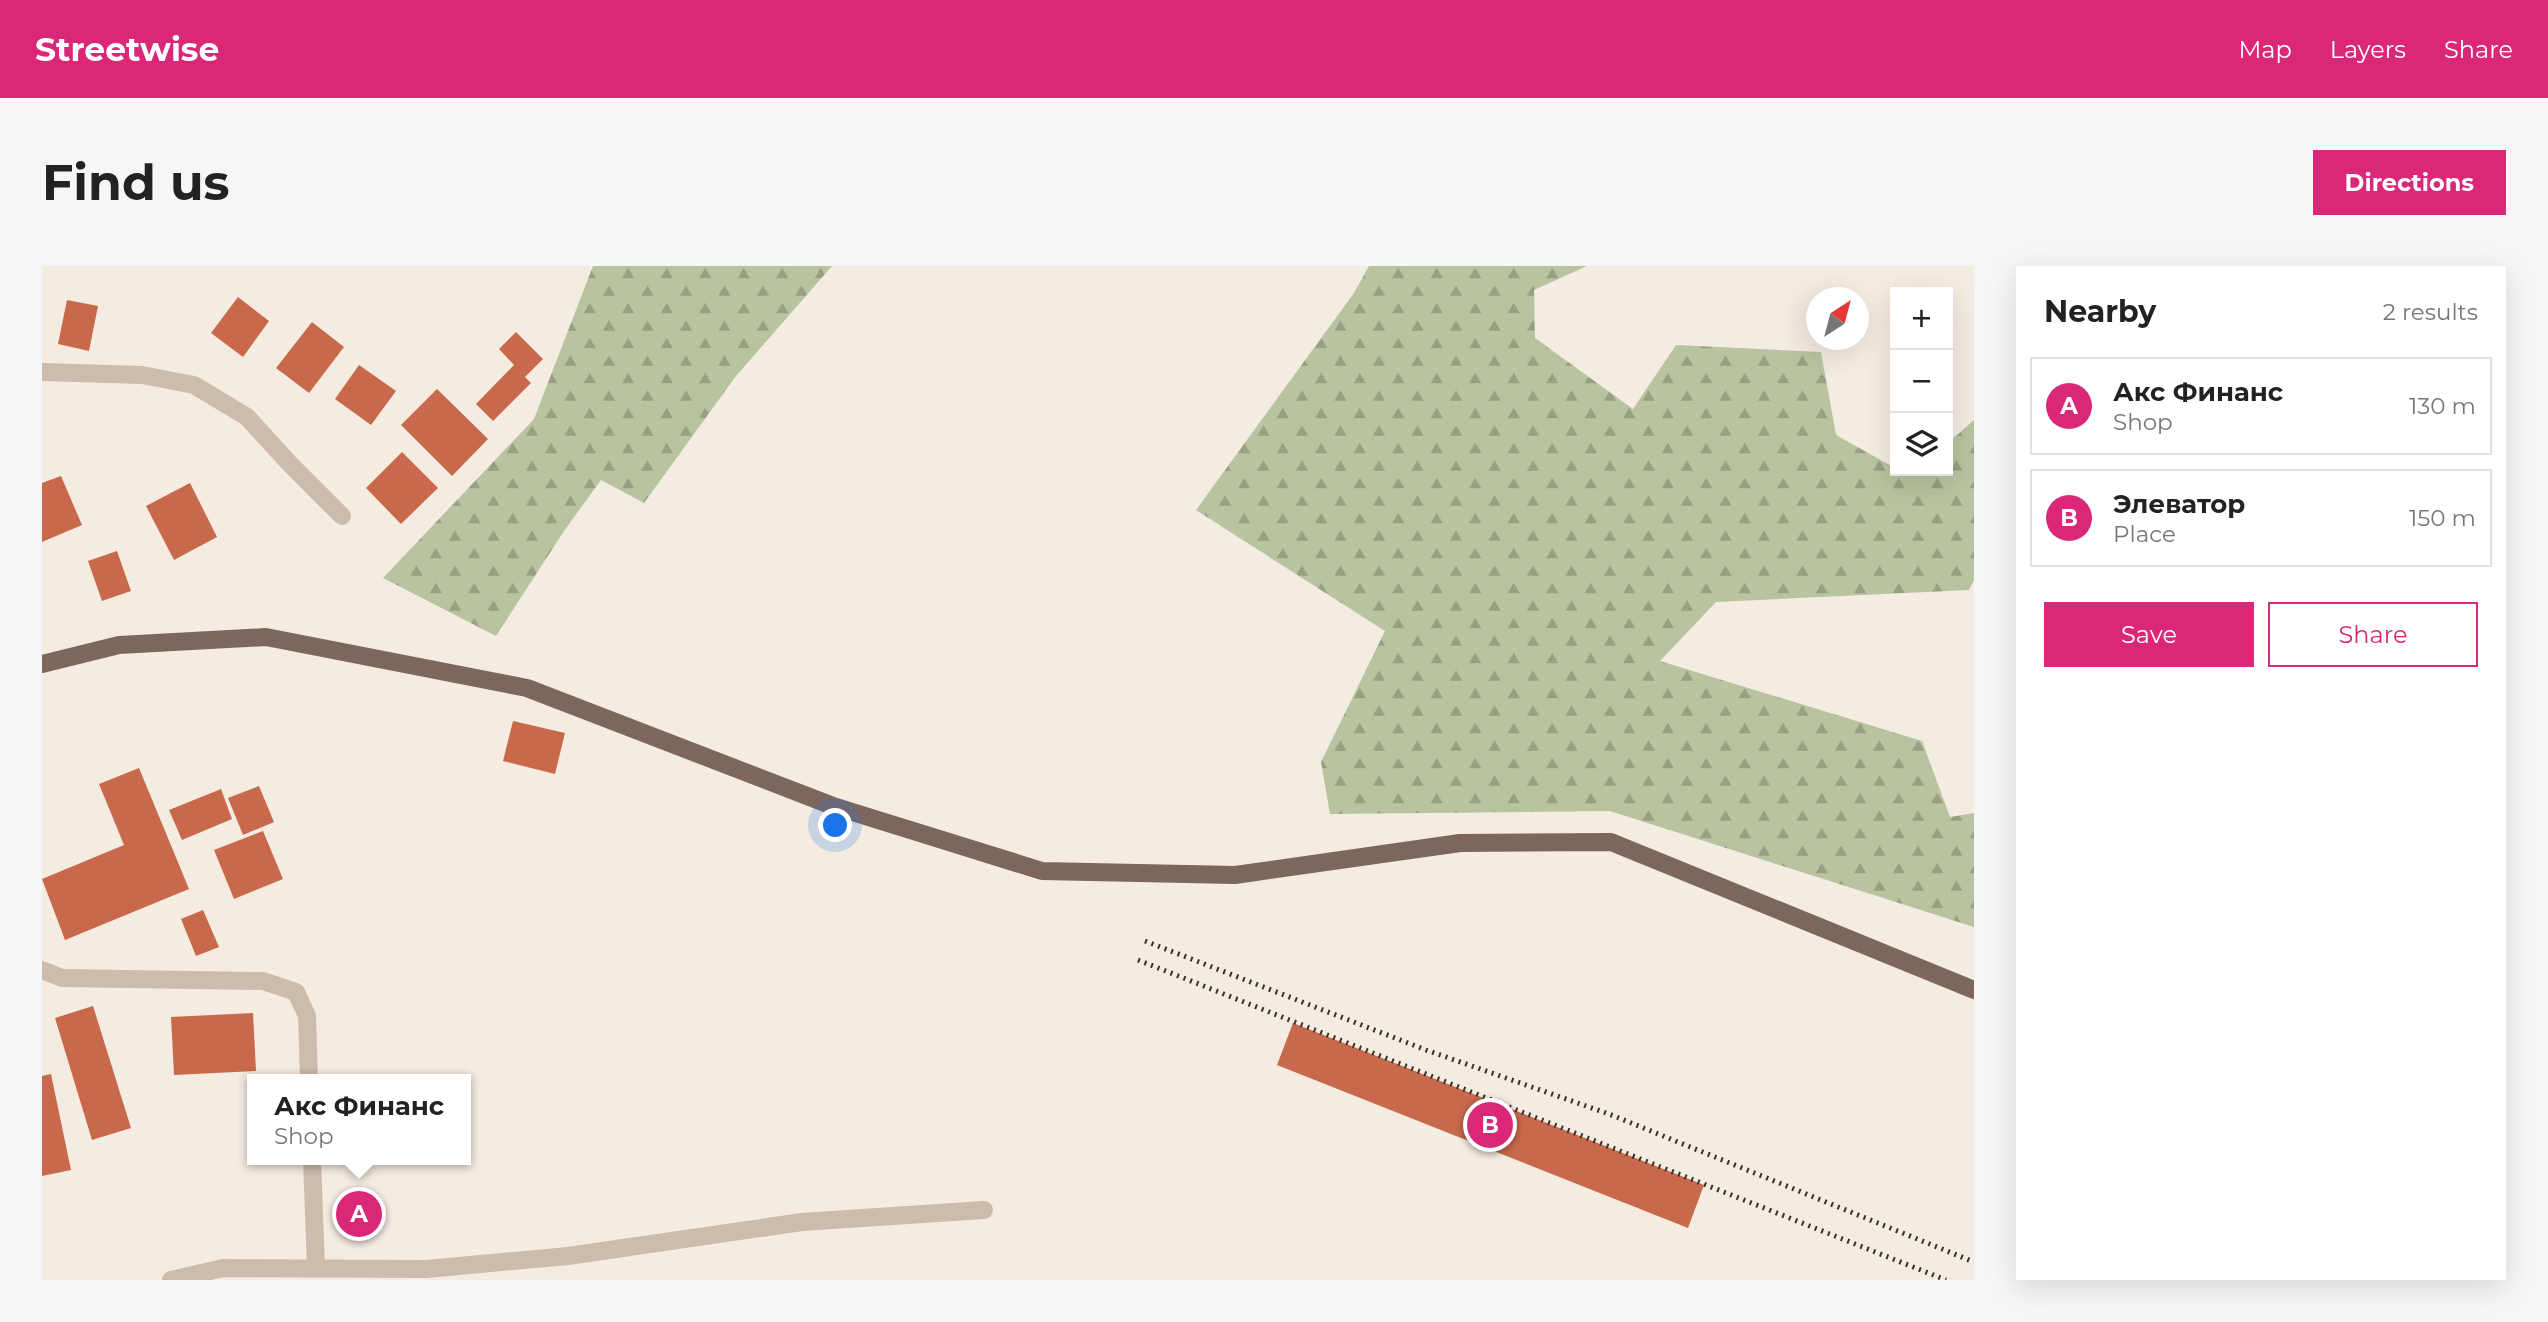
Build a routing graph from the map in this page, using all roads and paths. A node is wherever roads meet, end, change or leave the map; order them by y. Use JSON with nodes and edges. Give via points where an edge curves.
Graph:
{"nodes":[{"id":1,"x":42,"y":372,"type":"edge"},
{"id":2,"x":342,"y":516,"type":"dead end"},
{"id":3,"x":42,"y":664,"type":"edge"},
{"id":4,"x":42,"y":970,"type":"edge"},
{"id":5,"x":1974,"y":990,"type":"edge"},
{"id":6,"x":309,"y":1074,"type":"edge"},
{"id":7,"x":312,"y":1165,"type":"edge"},
{"id":8,"x":984,"y":1210,"type":"dead end"},
{"id":9,"x":316,"y":1268,"type":"junction"},
{"id":10,"x":171,"y":1280,"type":"edge"}],
"edges":[{"from":1,"to":2,"type":"street","via":[[142,374],[194,385],[247,417]]},
{"from":3,"to":5,"type":"main road","via":[[119,645],[266,637],[527,688],[833,806],[1042,871],[1235,876],[1460,843],[1611,842]]},
{"from":4,"to":6,"type":"street","via":[[62,978],[263,981],[296,992],[307,1016]]},
{"from":7,"to":9,"type":"street"},
{"from":8,"to":9,"type":"street","via":[[802,1222],[568,1256],[426,1269]]},
{"from":9,"to":10,"type":"street","via":[[223,1268]]}]}
